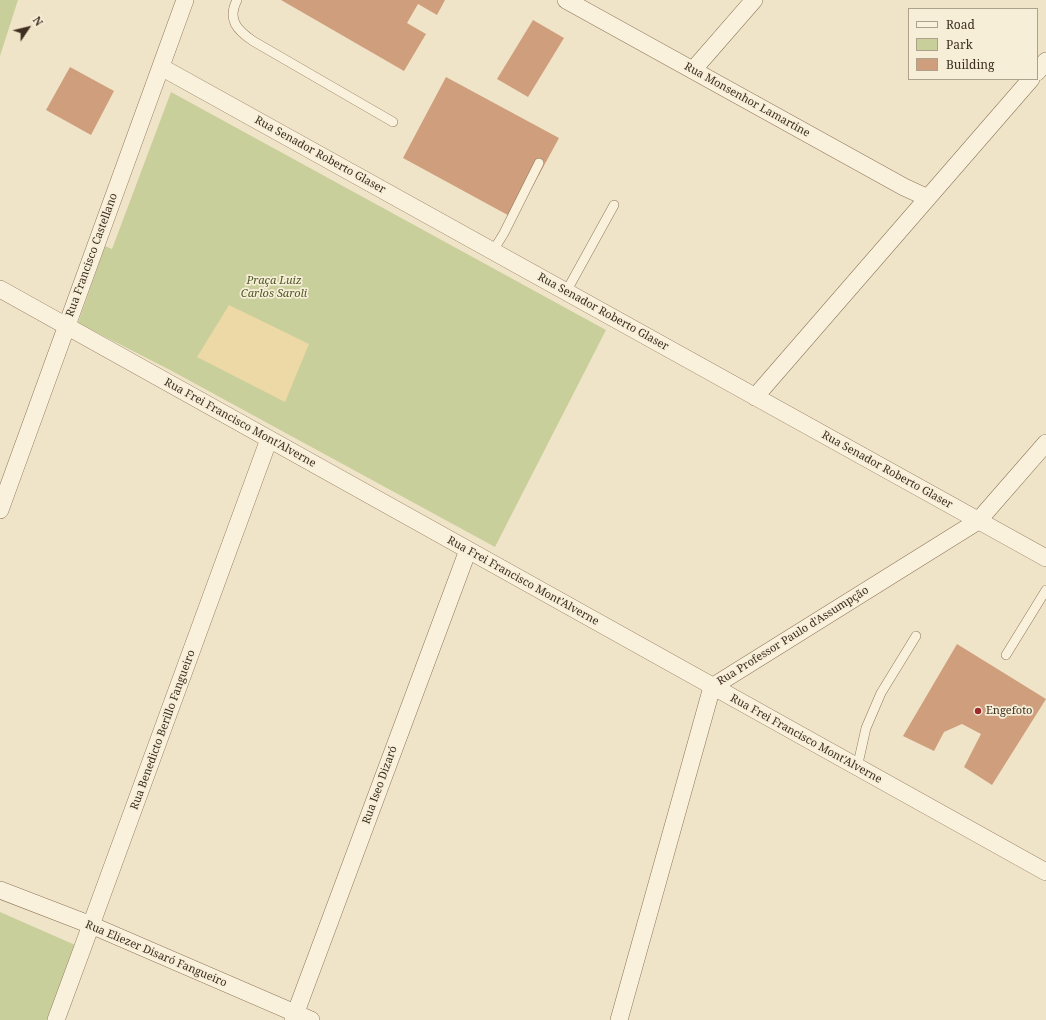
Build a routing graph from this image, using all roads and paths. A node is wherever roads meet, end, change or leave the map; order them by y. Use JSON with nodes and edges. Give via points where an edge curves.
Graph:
{"nodes":[{"id":1,"x":185,"y":0,"type":"edge"},
{"id":2,"x":237,"y":0,"type":"edge"},
{"id":3,"x":566,"y":0,"type":"edge"},
{"id":4,"x":754,"y":0,"type":"edge"},
{"id":5,"x":1046,"y":61,"type":"edge"},
{"id":6,"x":160,"y":67,"type":"junction"},
{"id":7,"x":693,"y":70,"type":"junction"},
{"id":8,"x":1038,"y":71,"type":"edge"},
{"id":9,"x":1030,"y":80,"type":"edge"},
{"id":10,"x":393,"y":122,"type":"dead end"},
{"id":11,"x":539,"y":163,"type":"dead end"},
{"id":12,"x":928,"y":198,"type":"junction"},
{"id":13,"x":614,"y":205,"type":"dead end"},
{"id":14,"x":493,"y":251,"type":"junction"},
{"id":15,"x":0,"y":289,"type":"edge"},
{"id":16,"x":566,"y":292,"type":"junction"},
{"id":17,"x":67,"y":326,"type":"junction"},
{"id":18,"x":755,"y":397,"type":"junction"},
{"id":19,"x":269,"y":439,"type":"junction"},
{"id":20,"x":1046,"y":443,"type":"edge"},
{"id":21,"x":0,"y":510,"type":"edge"},
{"id":22,"x":978,"y":521,"type":"junction"},
{"id":23,"x":468,"y":550,"type":"junction"},
{"id":24,"x":1046,"y":558,"type":"edge"},
{"id":25,"x":1046,"y":590,"type":"edge"},
{"id":26,"x":916,"y":636,"type":"dead end"},
{"id":27,"x":1006,"y":654,"type":"dead end"},
{"id":28,"x":712,"y":687,"type":"junction"},
{"id":29,"x":857,"y":768,"type":"junction"},
{"id":30,"x":1046,"y":872,"type":"edge"},
{"id":31,"x":0,"y":890,"type":"edge"},
{"id":32,"x":91,"y":925,"type":"junction"},
{"id":33,"x":300,"y":1018,"type":"edge"},
{"id":34,"x":56,"y":1020,"type":"edge"},
{"id":35,"x":619,"y":1020,"type":"edge"}],
"edges":[{"from":1,"to":6,"type":"street","name":"Rua Francisco Castellano"},
{"from":2,"to":10,"type":"lane","via":[[233,7],[233,19],[241,32]]},
{"from":3,"to":7,"type":"street","name":"Rua Monsenhor Lamartine"},
{"from":4,"to":7,"type":"street"},
{"from":5,"to":8,"type":"street"},
{"from":6,"to":14,"type":"street","name":"Rua Senador Roberto Glaser"},
{"from":6,"to":17,"type":"street","name":"Rua Francisco Castellano"},
{"from":7,"to":12,"type":"street","name":"Rua Monsenhor Lamartine","via":[[897,184]]},
{"from":9,"to":12,"type":"street"},
{"from":11,"to":14,"type":"lane"},
{"from":12,"to":18,"type":"street"},
{"from":13,"to":16,"type":"lane"},
{"from":14,"to":16,"type":"street","name":"Rua Senador Roberto Glaser"},
{"from":15,"to":17,"type":"street","name":"Rua Frei Francisco Mont'Alverne"},
{"from":16,"to":18,"type":"street","name":"Rua Senador Roberto Glaser"},
{"from":17,"to":19,"type":"street","name":"Rua Frei Francisco Mont'Alverne"},
{"from":17,"to":21,"type":"street","name":"Rua Francisco Castellano"},
{"from":18,"to":22,"type":"street","name":"Rua Senador Roberto Glaser"},
{"from":19,"to":23,"type":"street","name":"Rua Frei Francisco Mont'Alverne"},
{"from":19,"to":32,"type":"street","name":"Rua Benedicto Berillo Fangueiro"},
{"from":20,"to":22,"type":"street","name":"Rua Professor Paulo d'Assumpção"},
{"from":22,"to":24,"type":"street","name":"Rua Senador Roberto Glaser"},
{"from":22,"to":28,"type":"street","name":"Rua Professor Paulo d'Assumpção"},
{"from":23,"to":28,"type":"street","name":"Rua Frei Francisco Mont'Alverne"},
{"from":23,"to":33,"type":"street","name":"Rua Iseo Dizaró"},
{"from":25,"to":27,"type":"lane"},
{"from":26,"to":29,"type":"lane","via":[[881,693],[866,728]]},
{"from":28,"to":29,"type":"street","name":"Rua Frei Francisco Mont'Alverne"},
{"from":28,"to":35,"type":"street","name":"Rua Professor Paulo d'Assumpção"},
{"from":29,"to":30,"type":"street","name":"Rua Frei Francisco Mont'Alverne"},
{"from":31,"to":32,"type":"street","name":"Rua Eliezer Disaró Fangueiro"},
{"from":32,"to":33,"type":"street","name":"Rua Eliezer Disaró Fangueiro"},
{"from":32,"to":34,"type":"street","name":"Rua Benedicto Berillo Fangueiro"}]}
